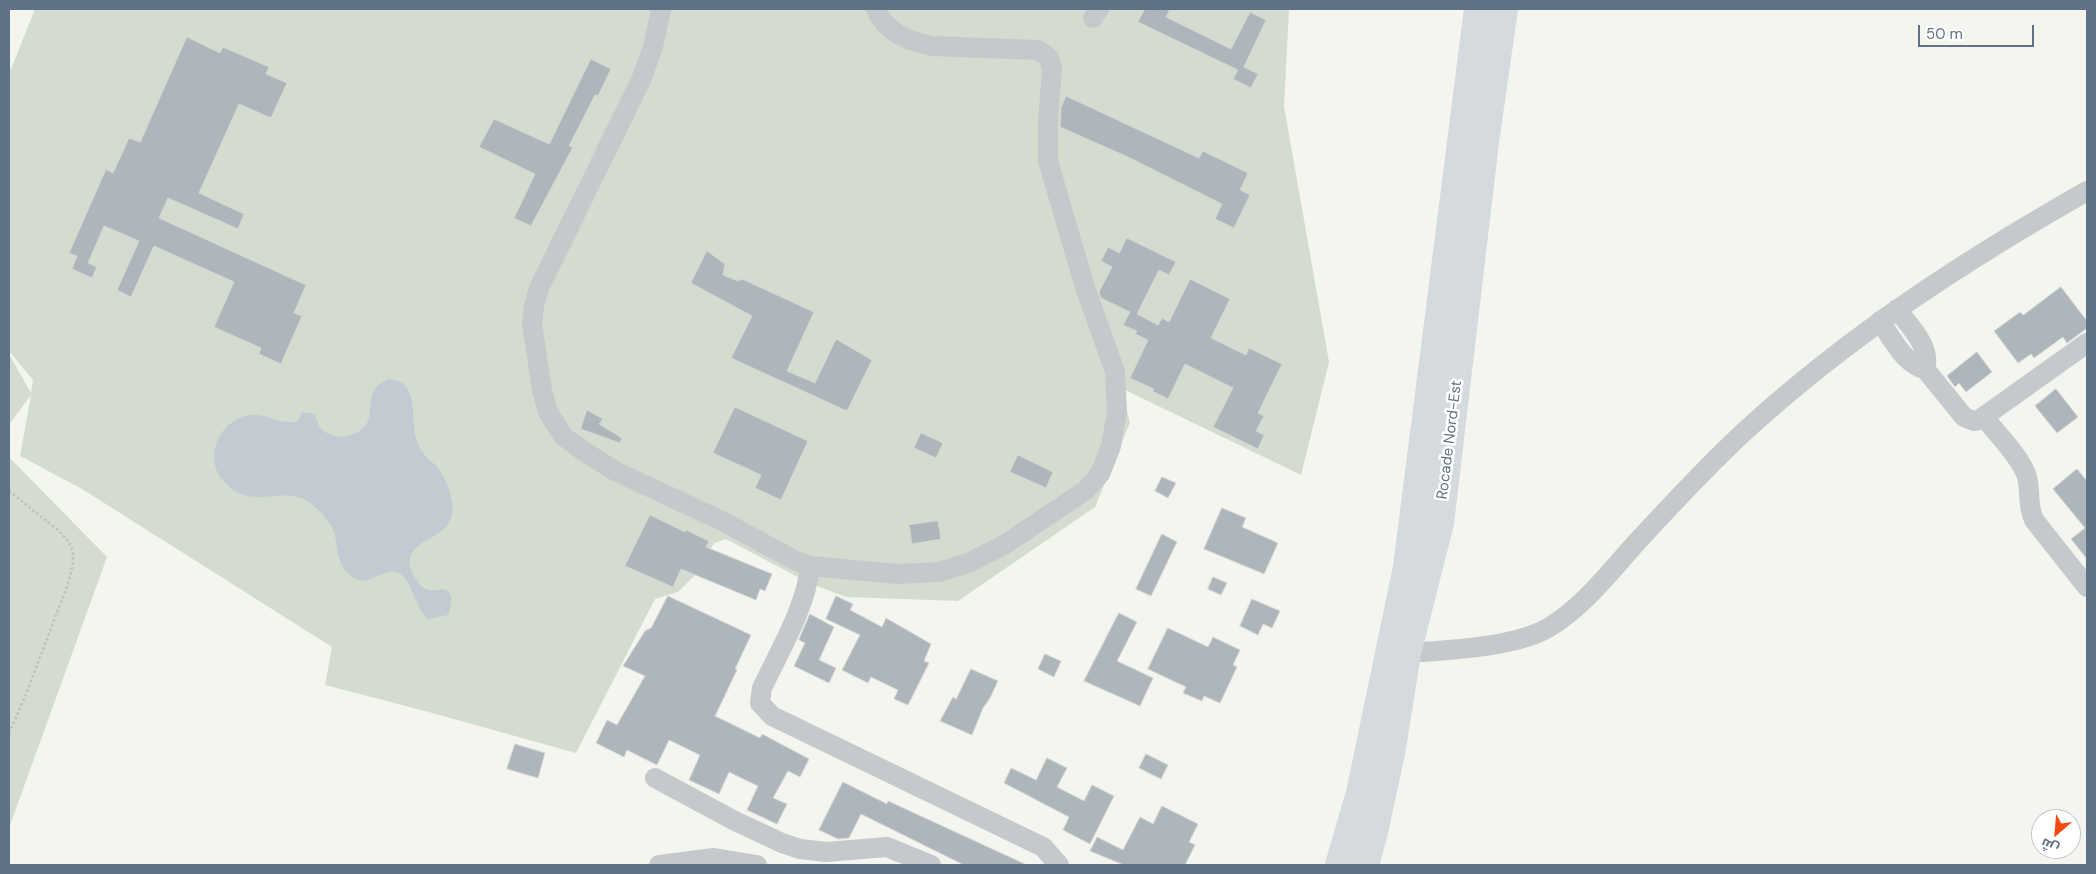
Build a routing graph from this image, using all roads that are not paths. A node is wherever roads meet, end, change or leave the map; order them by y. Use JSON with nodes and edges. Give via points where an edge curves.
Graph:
{"nodes":[{"id":1,"x":661,"y":9,"type":"edge"},
{"id":2,"x":876,"y":9,"type":"edge"},
{"id":3,"x":1478,"y":9,"type":"edge"},
{"id":4,"x":1504,"y":9,"type":"edge"},
{"id":5,"x":2087,"y":191,"type":"edge"},
{"id":6,"x":1897,"y":309,"type":"junction"},
{"id":7,"x":1880,"y":321,"type":"junction"},
{"id":8,"x":2087,"y":343,"type":"edge"},
{"id":9,"x":1925,"y":370,"type":"junction"},
{"id":10,"x":1984,"y":417,"type":"junction"},
{"id":11,"x":810,"y":566,"type":"junction"},
{"id":12,"x":2087,"y":587,"type":"edge"},
{"id":13,"x":1407,"y":652,"type":"junction"},
{"id":14,"x":654,"y":778,"type":"dead end"},
{"id":15,"x":659,"y":865,"type":"edge"},
{"id":16,"x":757,"y":865,"type":"edge"},
{"id":17,"x":931,"y":865,"type":"edge"},
{"id":18,"x":1059,"y":865,"type":"edge"},
{"id":19,"x":1339,"y":865,"type":"edge"},
{"id":20,"x":1364,"y":865,"type":"edge"}],
"edges":[{"from":1,"to":11,"type":"street","via":[[653,47],[641,80],[539,288],[532,324],[548,412],[564,436],[615,471]]},
{"from":2,"to":11,"type":"street","via":[[891,30],[916,43],[1038,50],[1048,57],[1052,67],[1048,161],[1084,284],[1115,372],[1118,410],[1112,446],[1100,474],[1086,490],[1004,545],[968,563],[939,572],[897,574]]},
{"from":3,"to":19,"type":"highway","name":"Rocade Nord-Est","via":[[1407,567],[1360,793]]},
{"from":4,"to":13,"type":"highway","name":"Rocade Nord-Est","via":[[1440,523]]},
{"from":5,"to":6,"type":"street","via":[[2024,226]]},
{"from":6,"to":7,"type":"street"},
{"from":6,"to":9,"type":"street","via":[[1923,346]]},
{"from":7,"to":9,"type":"street","via":[[1909,361]]},
{"from":7,"to":13,"type":"street","via":[[1808,376],[1744,432],[1572,610],[1546,628],[1500,643],[1462,650]]},
{"from":8,"to":10,"type":"street"},
{"from":9,"to":10,"type":"street","via":[[1964,417],[1974,421]]},
{"from":10,"to":12,"type":"street","via":[[2023,468],[2034,520]]},
{"from":11,"to":18,"type":"street","via":[[809,583],[762,688],[760,703],[772,716],[1042,847]]},
{"from":13,"to":20,"type":"highway","name":"Rocade Nord-Est","via":[[1392,748]]},
{"from":14,"to":17,"type":"street","via":[[735,821],[800,849],[826,852],[887,848]]},
{"from":15,"to":16,"type":"street","via":[[714,858]]}]}
